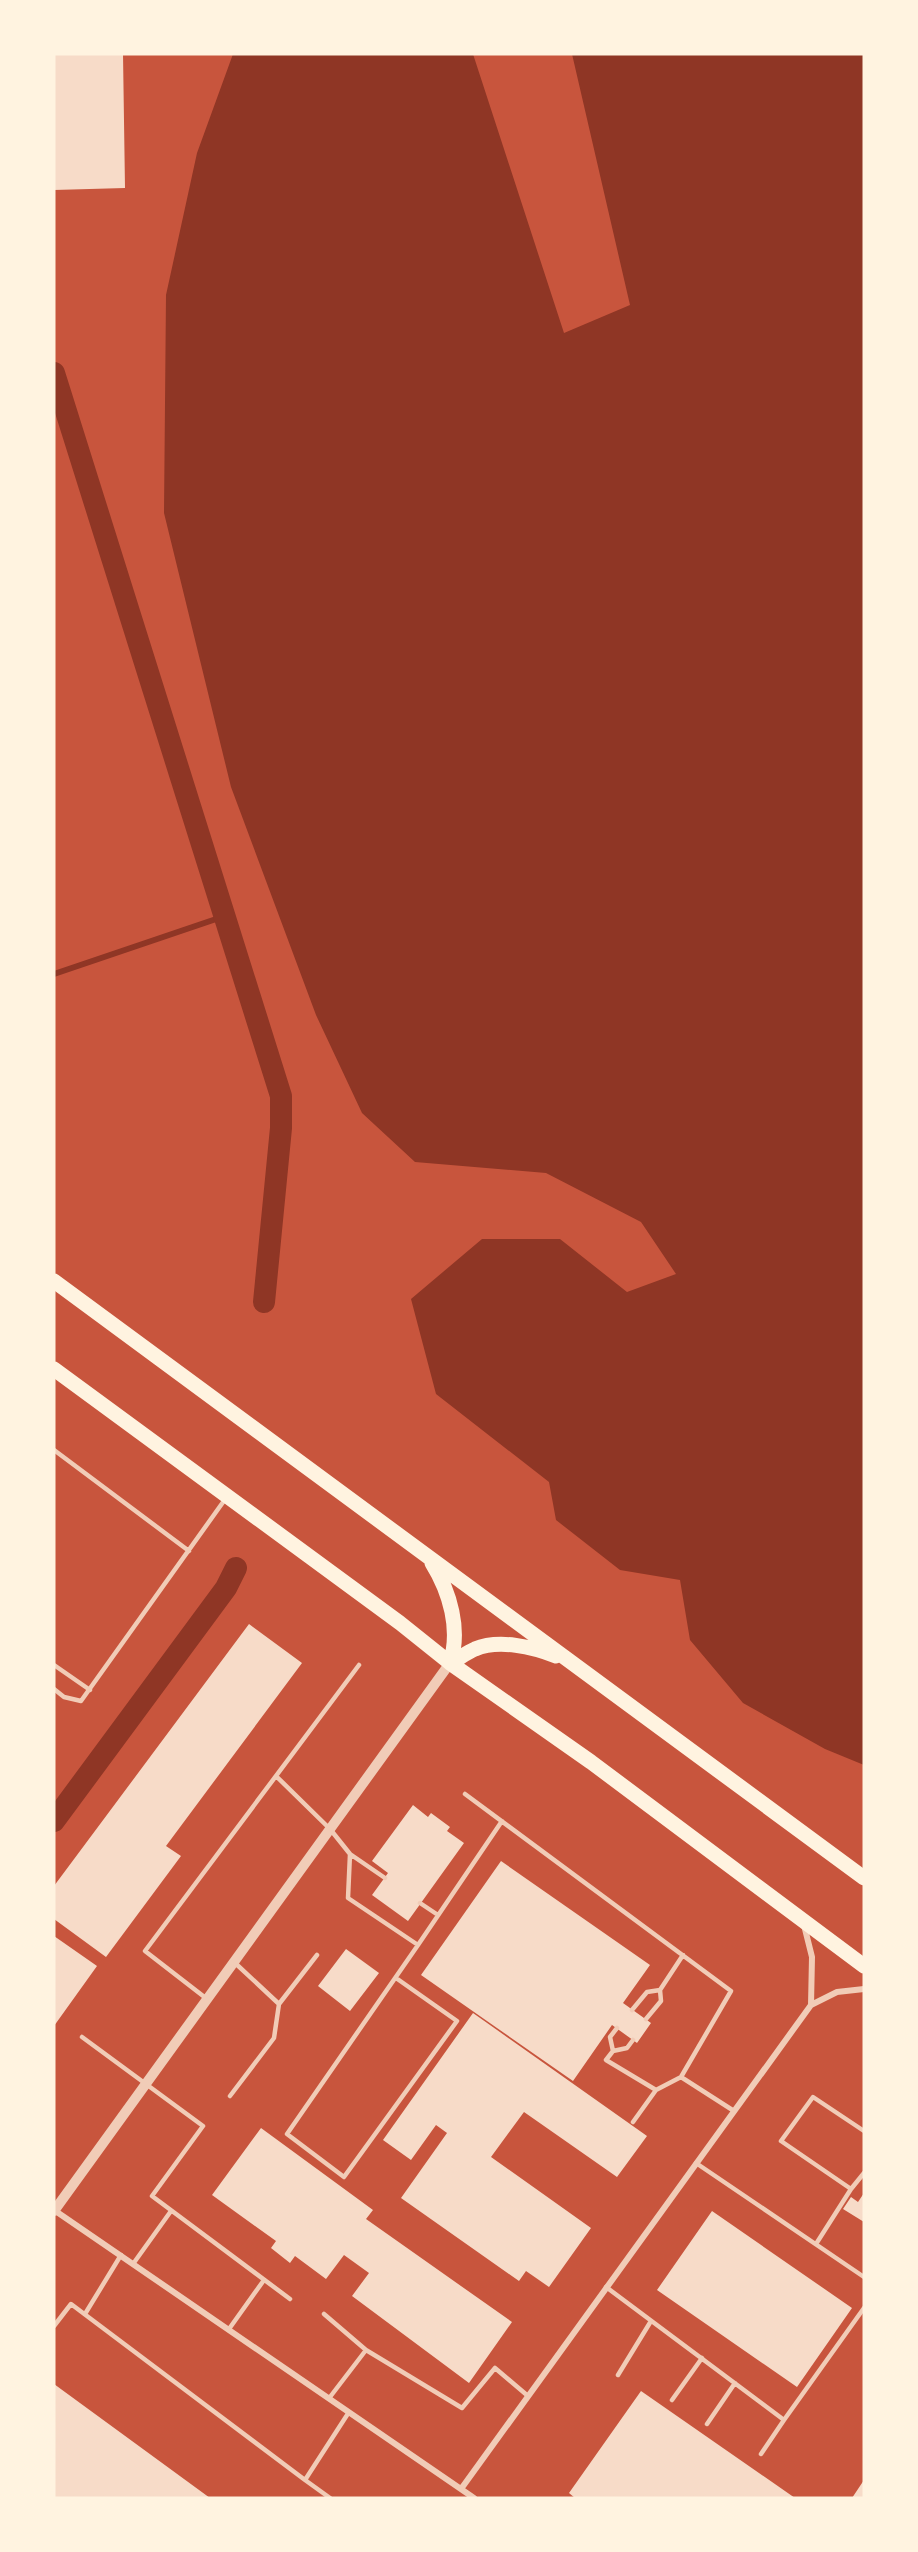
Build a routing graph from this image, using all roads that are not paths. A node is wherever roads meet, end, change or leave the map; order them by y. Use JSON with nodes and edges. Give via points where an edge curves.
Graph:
{"nodes":[{"id":1,"x":54,"y":1281,"type":"edge"},
{"id":2,"x":54,"y":1369,"type":"edge"},
{"id":3,"x":54,"y":1450,"type":"edge"},
{"id":4,"x":227,"y":1496,"type":"junction"},
{"id":5,"x":189,"y":1551,"type":"junction"},
{"id":6,"x":429,"y":1558,"type":"junction"},
{"id":7,"x":570,"y":1662,"type":"junction"},
{"id":8,"x":450,"y":1663,"type":"junction"},
{"id":9,"x":54,"y":1665,"type":"edge"},
{"id":10,"x":359,"y":1665,"type":"dead end"},
{"id":11,"x":54,"y":1689,"type":"edge"},
{"id":12,"x":90,"y":1690,"type":"junction"},
{"id":13,"x":276,"y":1776,"type":"junction"},
{"id":14,"x":465,"y":1794,"type":"dead end"},
{"id":15,"x":502,"y":1821,"type":"junction"},
{"id":16,"x":330,"y":1829,"type":"junction"},
{"id":17,"x":350,"y":1854,"type":"junction"},
{"id":18,"x":385,"y":1878,"type":"dead end"},
{"id":19,"x":864,"y":1878,"type":"edge"},
{"id":20,"x":420,"y":1903,"type":"dead end"},
{"id":21,"x":438,"y":1915,"type":"junction"},
{"id":22,"x":803,"y":1922,"type":"junction"},
{"id":23,"x":418,"y":1945,"type":"junction"},
{"id":24,"x":317,"y":1955,"type":"dead end"},
{"id":25,"x":683,"y":1955,"type":"junction"},
{"id":26,"x":234,"y":1962,"type":"junction"},
{"id":27,"x":864,"y":1966,"type":"edge"},
{"id":28,"x":396,"y":1978,"type":"junction"},
{"id":29,"x":864,"y":1989,"type":"edge"},
{"id":30,"x":660,"y":1990,"type":"junction"},
{"id":31,"x":207,"y":1999,"type":"junction"},
{"id":32,"x":279,"y":2004,"type":"junction"},
{"id":33,"x":811,"y":2005,"type":"junction"},
{"id":34,"x":632,"y":2010,"type":"dead end"},
{"id":35,"x":646,"y":2019,"type":"dead end"},
{"id":36,"x":617,"y":2028,"type":"dead end"},
{"id":37,"x":82,"y":2037,"type":"dead end"},
{"id":38,"x":633,"y":2040,"type":"dead end"},
{"id":39,"x":613,"y":2051,"type":"junction"},
{"id":40,"x":681,"y":2077,"type":"junction"},
{"id":41,"x":146,"y":2084,"type":"junction"},
{"id":42,"x":656,"y":2090,"type":"junction"},
{"id":43,"x":230,"y":2096,"type":"dead end"},
{"id":44,"x":734,"y":2111,"type":"junction"},
{"id":45,"x":633,"y":2122,"type":"dead end"},
{"id":46,"x":864,"y":2131,"type":"edge"},
{"id":47,"x":696,"y":2163,"type":"junction"},
{"id":48,"x":864,"y":2173,"type":"edge"},
{"id":49,"x":851,"y":2189,"type":"junction"},
{"id":50,"x":54,"y":2210,"type":"edge"},
{"id":51,"x":171,"y":2211,"type":"junction"},
{"id":52,"x":816,"y":2244,"type":"junction"},
{"id":53,"x":121,"y":2256,"type":"junction"},
{"id":54,"x":133,"y":2264,"type":"junction"},
{"id":55,"x":864,"y":2277,"type":"edge"},
{"id":56,"x":264,"y":2280,"type":"junction"},
{"id":57,"x":606,"y":2287,"type":"junction"},
{"id":58,"x":290,"y":2299,"type":"dead end"},
{"id":59,"x":864,"y":2308,"type":"edge"},
{"id":60,"x":85,"y":2314,"type":"junction"},
{"id":61,"x":324,"y":2314,"type":"dead end"},
{"id":62,"x":651,"y":2321,"type":"junction"},
{"id":63,"x":54,"y":2326,"type":"edge"},
{"id":64,"x":229,"y":2329,"type":"junction"},
{"id":65,"x":366,"y":2350,"type":"junction"},
{"id":66,"x":702,"y":2358,"type":"junction"},
{"id":67,"x":618,"y":2375,"type":"dead end"},
{"id":68,"x":735,"y":2383,"type":"junction"},
{"id":69,"x":528,"y":2396,"type":"junction"},
{"id":70,"x":330,"y":2397,"type":"junction"},
{"id":71,"x":672,"y":2400,"type":"dead end"},
{"id":72,"x":349,"y":2412,"type":"junction"},
{"id":73,"x":784,"y":2420,"type":"junction"},
{"id":74,"x":707,"y":2424,"type":"dead end"},
{"id":75,"x":761,"y":2454,"type":"dead end"},
{"id":76,"x":305,"y":2480,"type":"junction"},
{"id":77,"x":461,"y":2489,"type":"junction"},
{"id":78,"x":330,"y":2498,"type":"edge"},
{"id":79,"x":474,"y":2498,"type":"edge"}],
"edges":[{"from":1,"to":6,"type":"main road"},
{"from":2,"to":4,"type":"main road"},
{"from":3,"to":5,"type":"lane"},
{"from":4,"to":5,"type":"lane"},
{"from":4,"to":8,"type":"main road"},
{"from":5,"to":12,"type":"lane"},
{"from":6,"to":7,"type":"main road"},
{"from":6,"to":8,"type":"main road","via":[[445,1587],[453,1618],[454,1650]]},
{"from":7,"to":8,"type":"main road","via":[[534,1649],[495,1646],[477,1648]]},
{"from":7,"to":19,"type":"main road"},
{"from":8,"to":16,"type":"street"},
{"from":8,"to":22,"type":"main road","via":[[591,1762]]},
{"from":9,"to":12,"type":"lane"},
{"from":10,"to":13,"type":"lane"},
{"from":11,"to":12,"type":"lane","via":[[64,1697],[81,1701]]},
{"from":13,"to":16,"type":"lane"},
{"from":13,"to":31,"type":"lane","via":[[145,1951]]},
{"from":14,"to":15,"type":"lane"},
{"from":15,"to":21,"type":"lane"},
{"from":15,"to":25,"type":"lane"},
{"from":16,"to":17,"type":"lane"},
{"from":16,"to":26,"type":"street"},
{"from":17,"to":18,"type":"lane"},
{"from":17,"to":23,"type":"lane","via":[[348,1898]]},
{"from":20,"to":21,"type":"lane"},
{"from":21,"to":23,"type":"lane"},
{"from":22,"to":27,"type":"main road"},
{"from":22,"to":33,"type":"street","via":[[812,1957]]},
{"from":23,"to":28,"type":"lane"},
{"from":24,"to":32,"type":"lane"},
{"from":25,"to":30,"type":"lane"},
{"from":25,"to":40,"type":"lane","via":[[731,1991]]},
{"from":26,"to":31,"type":"street"},
{"from":26,"to":32,"type":"lane"},
{"from":28,"to":28,"type":"lane","via":[[287,2134],[344,2177],[457,2021]]},
{"from":29,"to":33,"type":"street","via":[[837,1992]]},
{"from":30,"to":34,"type":"lane","via":[[646,1992]]},
{"from":30,"to":35,"type":"lane","via":[[661,2001]]},
{"from":31,"to":41,"type":"street"},
{"from":32,"to":43,"type":"lane","via":[[274,2038]]},
{"from":33,"to":44,"type":"street"},
{"from":36,"to":39,"type":"lane","via":[[610,2037]]},
{"from":37,"to":41,"type":"lane"},
{"from":38,"to":39,"type":"lane","via":[[627,2048]]},
{"from":39,"to":42,"type":"lane","via":[[606,2060]]},
{"from":40,"to":42,"type":"lane"},
{"from":40,"to":44,"type":"lane"},
{"from":41,"to":50,"type":"street"},
{"from":41,"to":51,"type":"lane","via":[[203,2126],[152,2196]]},
{"from":42,"to":45,"type":"lane"},
{"from":44,"to":47,"type":"street"},
{"from":46,"to":49,"type":"lane","via":[[813,2097],[781,2141]]},
{"from":47,"to":52,"type":"lane"},
{"from":47,"to":57,"type":"street"},
{"from":48,"to":49,"type":"lane"},
{"from":49,"to":52,"type":"lane"},
{"from":50,"to":53,"type":"street"},
{"from":51,"to":54,"type":"lane"},
{"from":51,"to":56,"type":"lane"},
{"from":52,"to":55,"type":"lane"},
{"from":53,"to":54,"type":"street"},
{"from":53,"to":60,"type":"lane"},
{"from":54,"to":64,"type":"street"},
{"from":56,"to":58,"type":"lane"},
{"from":56,"to":64,"type":"lane"},
{"from":57,"to":62,"type":"lane"},
{"from":57,"to":69,"type":"street"},
{"from":59,"to":73,"type":"lane"},
{"from":60,"to":63,"type":"lane","via":[[71,2304]]},
{"from":60,"to":76,"type":"lane"},
{"from":61,"to":65,"type":"lane"},
{"from":62,"to":66,"type":"lane"},
{"from":62,"to":67,"type":"lane"},
{"from":64,"to":70,"type":"street"},
{"from":65,"to":69,"type":"lane","via":[[462,2408],[495,2368]]},
{"from":65,"to":70,"type":"lane"},
{"from":66,"to":68,"type":"lane"},
{"from":66,"to":71,"type":"lane"},
{"from":68,"to":73,"type":"lane"},
{"from":68,"to":74,"type":"lane"},
{"from":69,"to":77,"type":"street"},
{"from":70,"to":72,"type":"street"},
{"from":72,"to":76,"type":"lane"},
{"from":72,"to":77,"type":"street"},
{"from":73,"to":75,"type":"lane"},
{"from":76,"to":78,"type":"lane"},
{"from":77,"to":79,"type":"street"}]}
